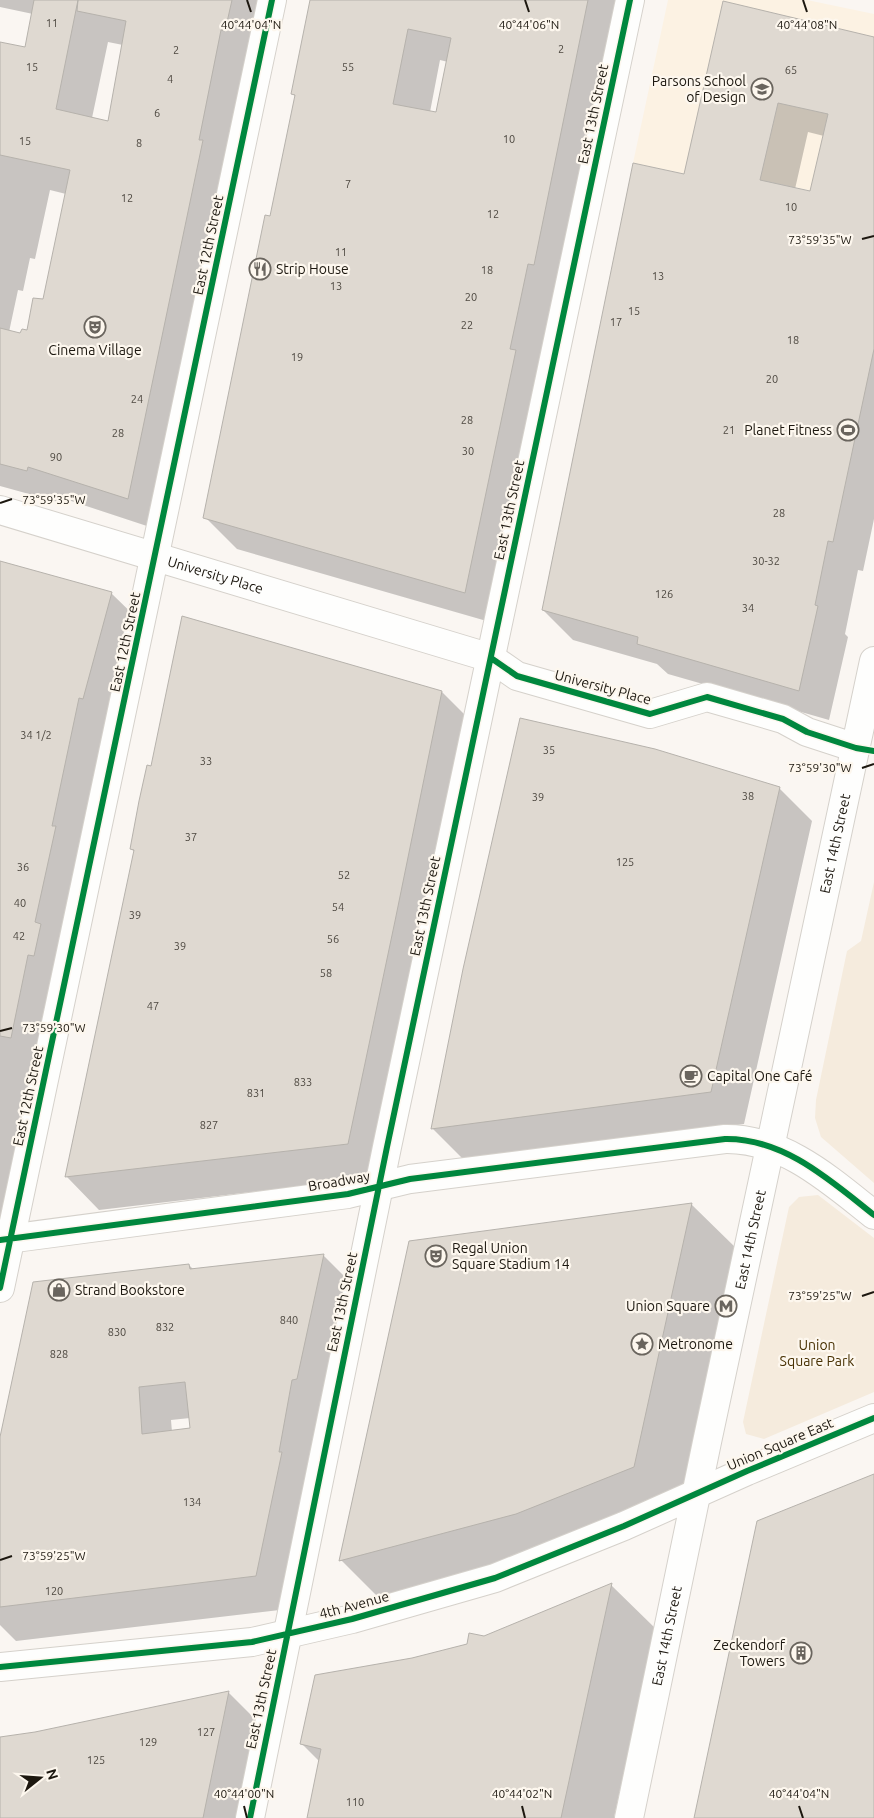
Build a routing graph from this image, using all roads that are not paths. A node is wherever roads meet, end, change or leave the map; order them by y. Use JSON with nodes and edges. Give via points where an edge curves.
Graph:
{"nodes":[{"id":1,"x":272,"y":0,"type":"edge"},
{"id":2,"x":630,"y":0,"type":"edge"},
{"id":3,"x":0,"y":510,"type":"edge"},
{"id":4,"x":156,"y":556,"type":"junction"},
{"id":5,"x":491,"y":658,"type":"junction"},
{"id":6,"x":874,"y":661,"type":"edge"},
{"id":7,"x":856,"y":748,"type":"junction"},
{"id":8,"x":770,"y":1148,"type":"junction"},
{"id":9,"x":378,"y":1187,"type":"junction"},
{"id":10,"x":874,"y":1216,"type":"edge"},
{"id":11,"x":5,"y":1239,"type":"edge"},
{"id":12,"x":0,"y":1288,"type":"edge"},
{"id":13,"x":874,"y":1418,"type":"edge"},
{"id":14,"x":696,"y":1494,"type":"junction"},
{"id":15,"x":287,"y":1636,"type":"junction"},
{"id":16,"x":0,"y":1668,"type":"edge"},
{"id":17,"x":250,"y":1818,"type":"edge"},
{"id":18,"x":629,"y":1818,"type":"edge"}],
"edges":[{"from":1,"to":4,"type":"street","name":"East 12th Street"},
{"from":2,"to":5,"type":"street","name":"East 13th Street"},
{"from":3,"to":4,"type":"street","name":"University Place"},
{"from":4,"to":5,"type":"street","name":"University Place"},
{"from":4,"to":11,"type":"street","name":"East 12th Street"},
{"from":5,"to":7,"type":"street","name":"University Place","via":[[517,676],[650,714],[707,697],[783,720],[807,732]]},
{"from":5,"to":9,"type":"street","name":"East 13th Street"},
{"from":6,"to":7,"type":"street","name":"East 14th Street"},
{"from":7,"to":8,"type":"street","name":"East 14th Street"},
{"from":8,"to":9,"type":"street","name":"Broadway","via":[[737,1139],[711,1140],[410,1179]]},
{"from":8,"to":10,"type":"street","via":[[814,1168]]},
{"from":8,"to":14,"type":"street","name":"East 14th Street"},
{"from":9,"to":11,"type":"street","name":"Broadway","via":[[348,1194]]},
{"from":9,"to":15,"type":"street","name":"East 13th Street"},
{"from":11,"to":12,"type":"street","name":"East 12th Street"},
{"from":13,"to":14,"type":"street","name":"Union Square East"},
{"from":14,"to":15,"type":"street","name":"4th Avenue","via":[[495,1578]]},
{"from":14,"to":18,"type":"street","name":"East 14th Street"},
{"from":15,"to":16,"type":"street","name":"4th Avenue","via":[[230,1645]]},
{"from":15,"to":17,"type":"street","name":"East 13th Street"}]}
